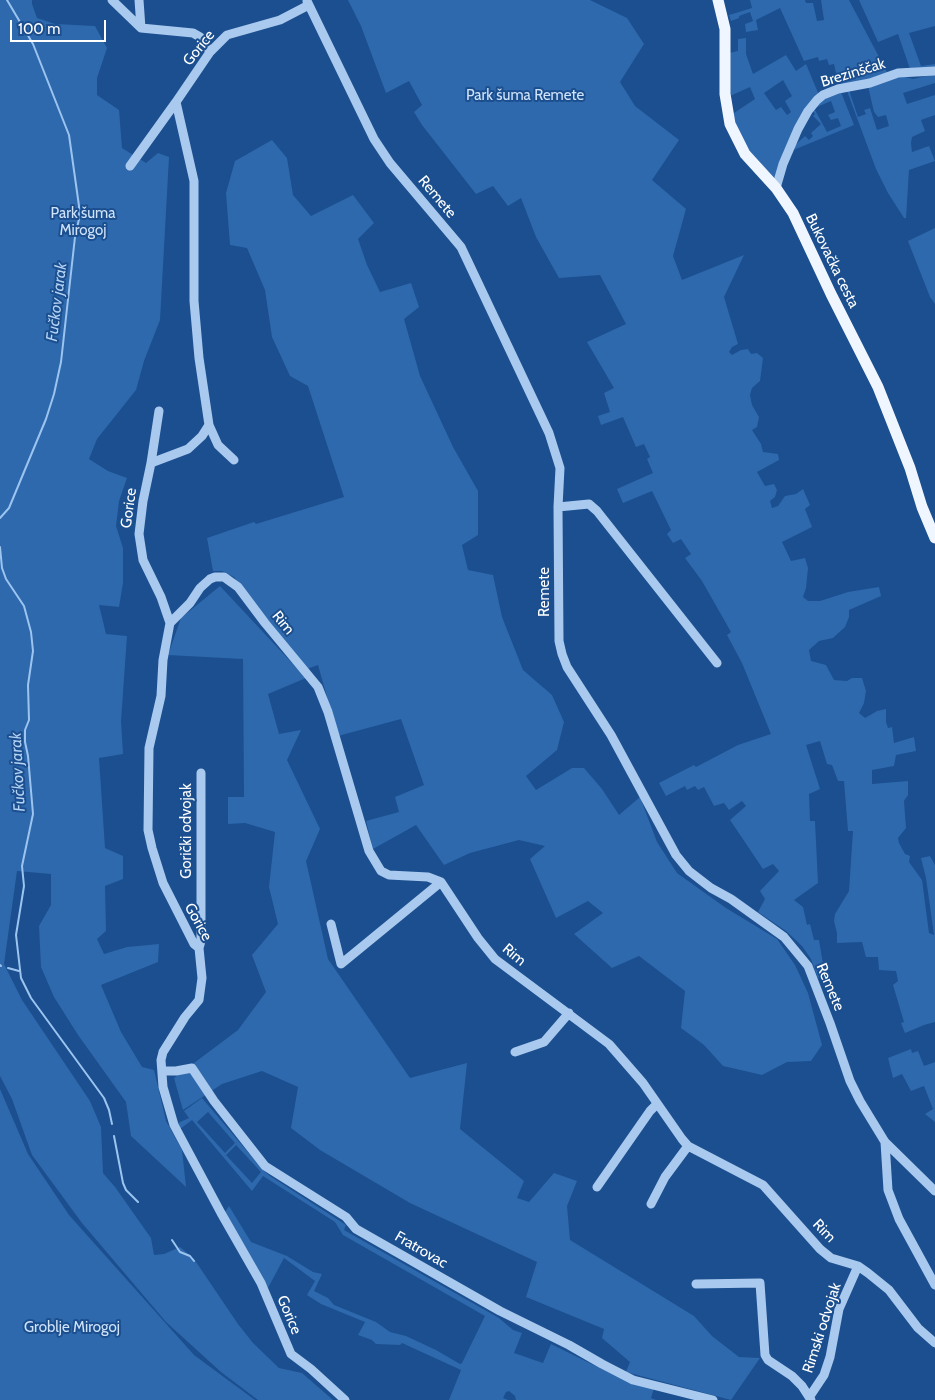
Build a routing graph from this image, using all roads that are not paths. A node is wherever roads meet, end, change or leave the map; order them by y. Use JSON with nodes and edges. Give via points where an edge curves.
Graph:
{"nodes":[{"id":1,"x":112,"y":0,"type":"edge"},
{"id":2,"x":139,"y":0,"type":"edge"},
{"id":3,"x":718,"y":0,"type":"edge"},
{"id":4,"x":307,"y":2,"type":"edge"},
{"id":5,"x":141,"y":28,"type":"junction"},
{"id":6,"x":210,"y":52,"type":"junction"},
{"id":7,"x":935,"y":71,"type":"edge"},
{"id":8,"x":176,"y":102,"type":"junction"},
{"id":9,"x":130,"y":166,"type":"dead end"},
{"id":10,"x":776,"y":188,"type":"junction"},
{"id":11,"x":159,"y":411,"type":"dead end"},
{"id":12,"x":209,"y":425,"type":"junction"},
{"id":13,"x":234,"y":460,"type":"dead end"},
{"id":14,"x":151,"y":463,"type":"junction"},
{"id":15,"x":558,"y":507,"type":"junction"},
{"id":16,"x":935,"y":538,"type":"edge"},
{"id":17,"x":170,"y":623,"type":"junction"},
{"id":18,"x":717,"y":663,"type":"dead end"},
{"id":19,"x":201,"y":773,"type":"dead end"},
{"id":20,"x":441,"y":882,"type":"junction"},
{"id":21,"x":331,"y":924,"type":"dead end"},
{"id":22,"x":199,"y":948,"type":"junction"},
{"id":23,"x":569,"y":1013,"type":"junction"},
{"id":24,"x":515,"y":1052,"type":"dead end"},
{"id":25,"x":162,"y":1071,"type":"junction"},
{"id":26,"x":657,"y":1104,"type":"junction"},
{"id":27,"x":885,"y":1142,"type":"junction"},
{"id":28,"x":688,"y":1146,"type":"junction"},
{"id":29,"x":597,"y":1187,"type":"dead end"},
{"id":30,"x":935,"y":1191,"type":"edge"},
{"id":31,"x":651,"y":1204,"type":"dead end"},
{"id":32,"x":858,"y":1266,"type":"junction"},
{"id":33,"x":696,"y":1284,"type":"dead end"},
{"id":34,"x":935,"y":1285,"type":"edge"},
{"id":35,"x":935,"y":1343,"type":"edge"},
{"id":36,"x":811,"y":1398,"type":"edge"},
{"id":37,"x":345,"y":1400,"type":"edge"},
{"id":38,"x":713,"y":1400,"type":"edge"}],
"edges":[{"from":1,"to":5,"type":"street"},
{"from":2,"to":5,"type":"street"},
{"from":3,"to":10,"type":"main road","name":"Bukovačka cesta","via":[[724,29],[725,94],[730,124],[745,154]]},
{"from":4,"to":6,"type":"street","name":"Gorice","via":[[305,7],[280,20],[227,35]]},
{"from":4,"to":15,"type":"street","name":"Remete","via":[[374,139],[460,247],[478,281],[558,456]]},
{"from":5,"to":6,"type":"street","via":[[193,33],[200,37]]},
{"from":6,"to":8,"type":"street","name":"Gorice"},
{"from":7,"to":10,"type":"street","name":"Brezinščak","via":[[898,73],[823,95],[808,111],[798,129]]},
{"from":8,"to":9,"type":"street","name":"Gorice"},
{"from":8,"to":12,"type":"street","via":[[194,181],[194,300]]},
{"from":10,"to":16,"type":"main road","name":"Bukovačka cesta","via":[[793,213],[878,389]]},
{"from":11,"to":14,"type":"street","name":"Gorice"},
{"from":12,"to":13,"type":"street","via":[[218,444]]},
{"from":12,"to":14,"type":"street","via":[[188,449]]},
{"from":14,"to":17,"type":"street","name":"Gorice","via":[[139,542],[143,560]]},
{"from":15,"to":18,"type":"street","via":[[589,504],[597,511]]},
{"from":15,"to":27,"type":"street","name":"Remete","via":[[559,641],[567,667],[611,735],[676,854],[711,888],[784,937],[808,966],[850,1081]]},
{"from":17,"to":20,"type":"street","name":"Rim","via":[[200,588],[215,577],[224,577],[238,587],[318,687],[375,863],[389,876],[428,877]]},
{"from":17,"to":22,"type":"street","name":"Gorice","via":[[161,696],[149,748],[148,830],[163,883]]},
{"from":19,"to":22,"type":"street","name":"Gorički odvojak"},
{"from":20,"to":21,"type":"street","via":[[341,964]]},
{"from":20,"to":23,"type":"street","name":"Rim","via":[[495,959]]},
{"from":22,"to":25,"type":"street","name":"Gorice","via":[[202,978],[199,1000],[163,1052]]},
{"from":23,"to":24,"type":"street","via":[[544,1042]]},
{"from":23,"to":26,"type":"street","name":"Rim","via":[[609,1044]]},
{"from":25,"to":37,"type":"street","name":"Gorice","via":[[174,1125],[261,1283],[291,1354]]},
{"from":25,"to":38,"type":"street","name":"Fratrovac","via":[[192,1068],[265,1166],[346,1217],[356,1229],[500,1311],[633,1380]]},
{"from":26,"to":28,"type":"street","name":"Rim"},
{"from":26,"to":29,"type":"street"},
{"from":27,"to":30,"type":"street"},
{"from":27,"to":34,"type":"street","via":[[888,1190],[898,1220]]},
{"from":28,"to":31,"type":"street","via":[[665,1177]]},
{"from":28,"to":32,"type":"street","name":"Rim","via":[[763,1185],[820,1249],[831,1258]]},
{"from":32,"to":35,"type":"street","name":"Rim","via":[[889,1290],[918,1328]]},
{"from":32,"to":36,"type":"street","name":"Rimski odvojak","via":[[839,1309],[824,1375]]},
{"from":33,"to":36,"type":"street","via":[[760,1283],[765,1355],[792,1376]]}]}
